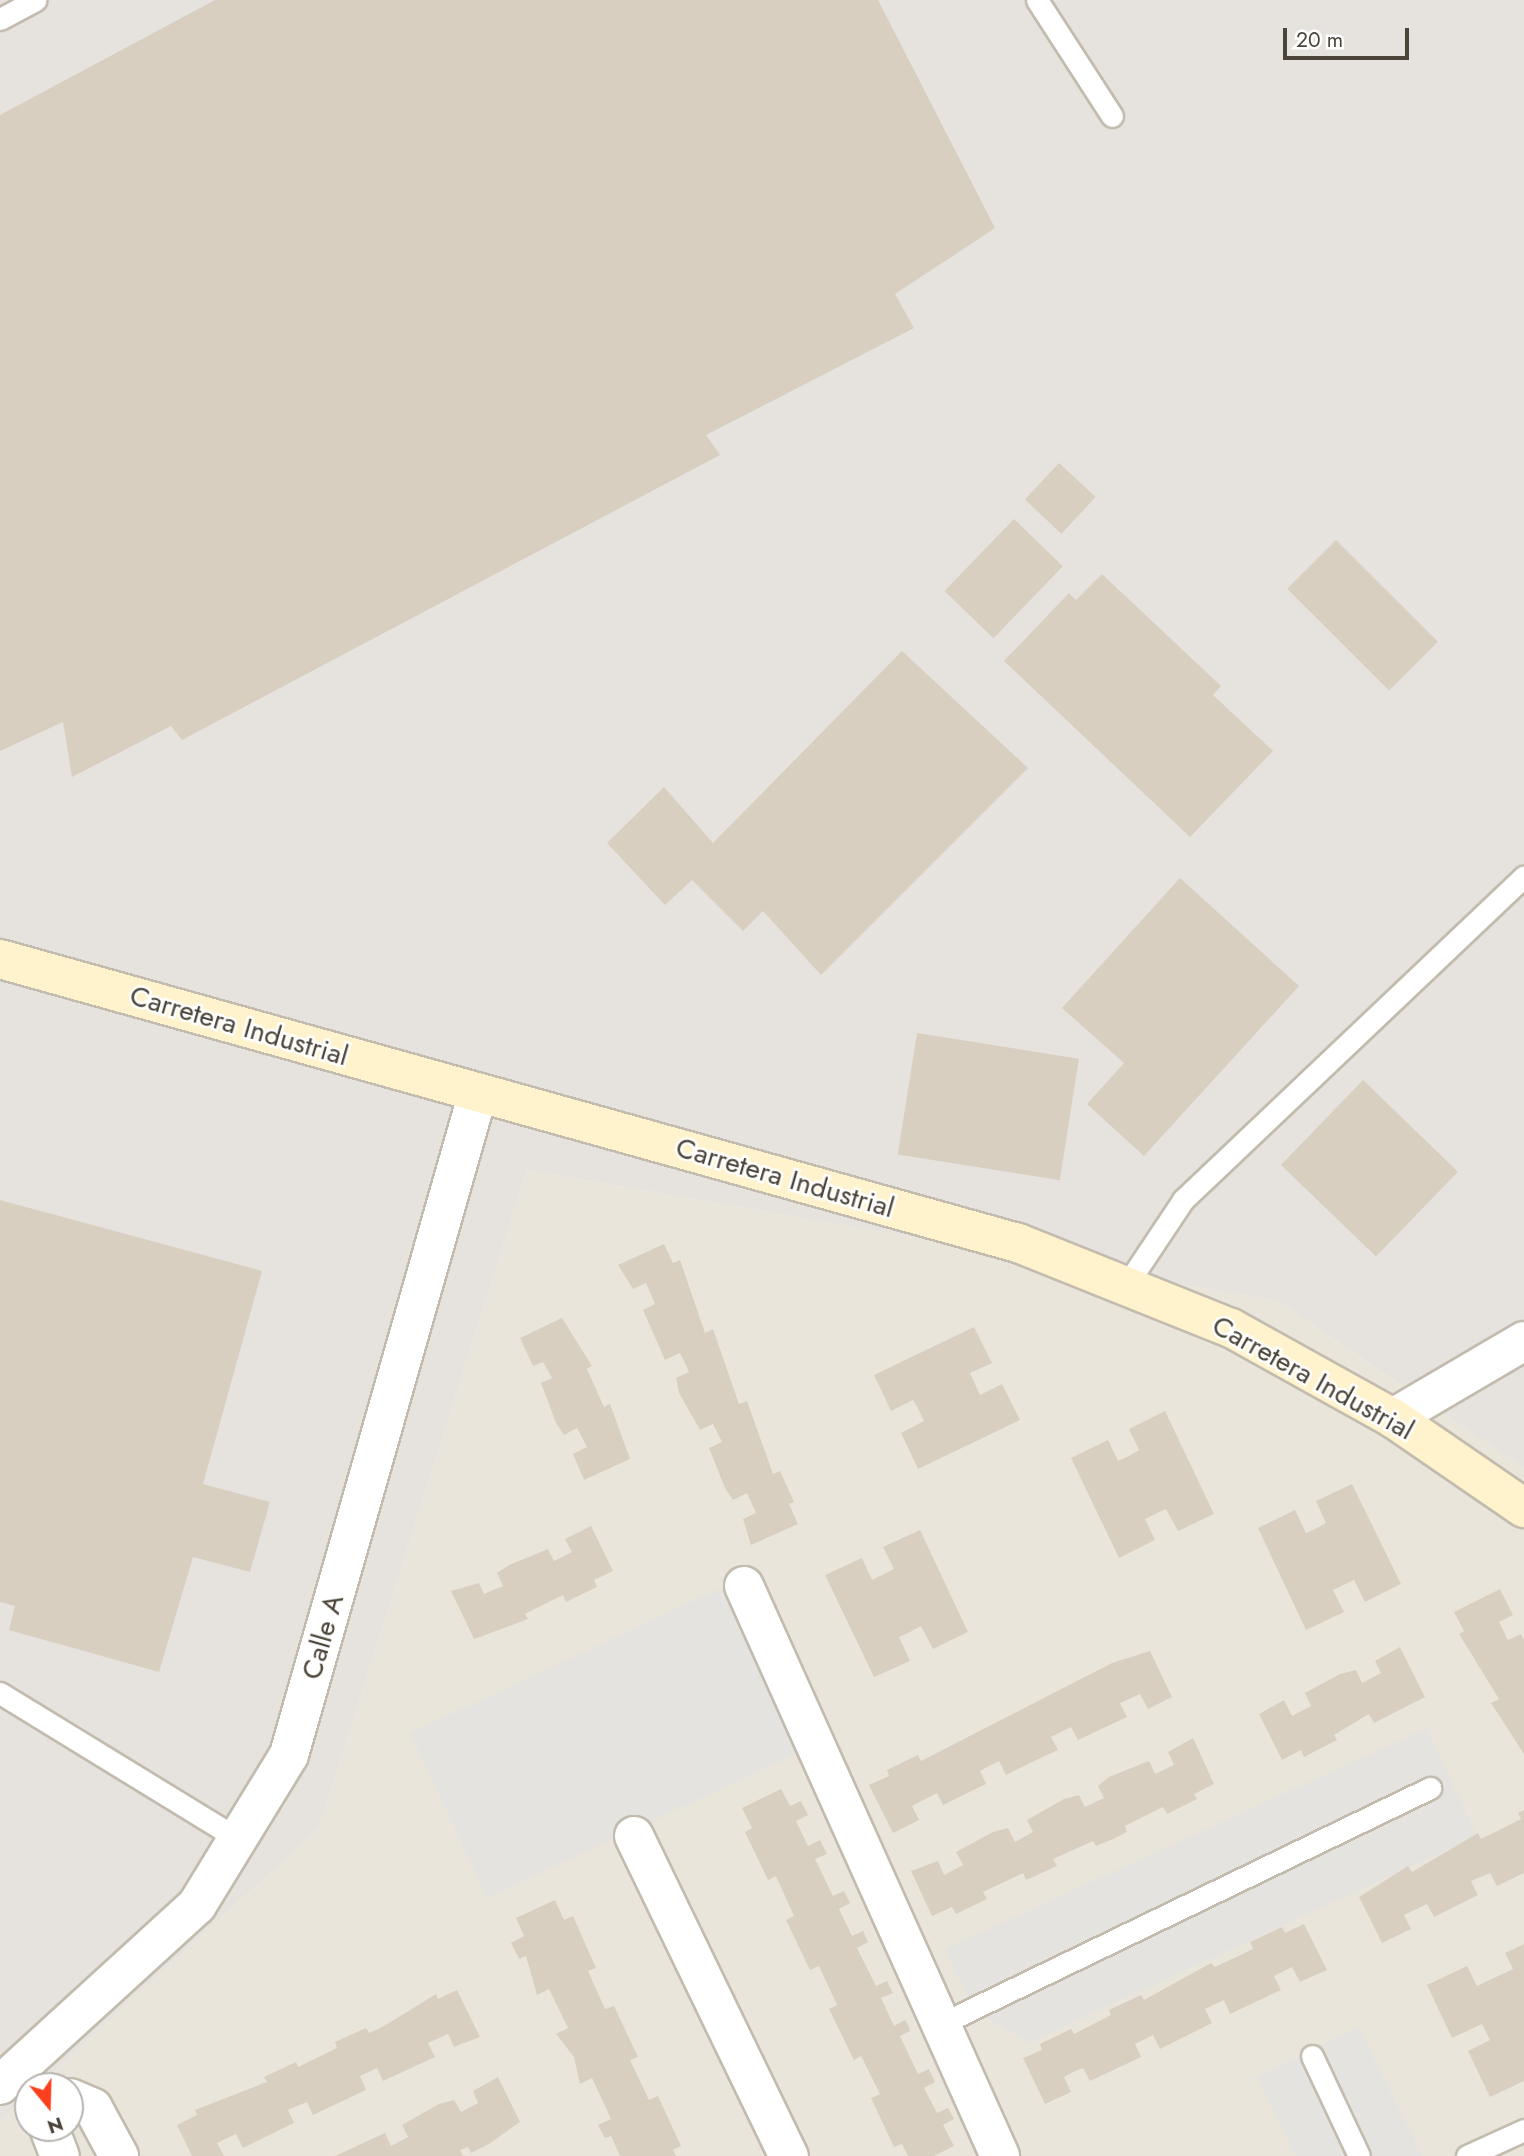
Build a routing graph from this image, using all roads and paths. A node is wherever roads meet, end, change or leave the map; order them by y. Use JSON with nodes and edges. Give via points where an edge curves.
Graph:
{"nodes":[{"id":1,"x":35,"y":0,"type":"edge"},
{"id":2,"x":1037,"y":0,"type":"edge"},
{"id":3,"x":0,"y":19,"type":"edge"},
{"id":4,"x":1112,"y":116,"type":"dead end"},
{"id":5,"x":1524,"y":876,"type":"edge"},
{"id":6,"x":0,"y":959,"type":"edge"},
{"id":7,"x":478,"y":1093,"type":"junction"},
{"id":8,"x":1127,"y":1284,"type":"junction"},
{"id":9,"x":1524,"y":1341,"type":"edge"},
{"id":10,"x":1393,"y":1418,"type":"junction"},
{"id":11,"x":1524,"y":1508,"type":"edge"},
{"id":12,"x":744,"y":1586,"type":"dead end"},
{"id":13,"x":0,"y":1693,"type":"edge"},
{"id":14,"x":1430,"y":1788,"type":"dead end"},
{"id":15,"x":634,"y":1836,"type":"dead end"},
{"id":16,"x":237,"y":1839,"type":"junction"},
{"id":17,"x":943,"y":2023,"type":"junction"},
{"id":18,"x":1312,"y":2056,"type":"dead end"},
{"id":19,"x":40,"y":2072,"type":"edge"},
{"id":20,"x":84,"y":2104,"type":"edge"},
{"id":21,"x":1524,"y":2130,"type":"edge"},
{"id":22,"x":120,"y":2156,"type":"edge"},
{"id":23,"x":789,"y":2156,"type":"edge"},
{"id":24,"x":1000,"y":2156,"type":"edge"},
{"id":25,"x":1359,"y":2156,"type":"edge"},
{"id":26,"x":1467,"y":2156,"type":"edge"}],
"edges":[{"from":1,"to":3,"type":"lane"},
{"from":2,"to":4,"type":"lane"},
{"from":5,"to":8,"type":"lane","via":[[1183,1200]]},
{"from":6,"to":7,"type":"street","name":"Carretera Industrial"},
{"from":7,"to":8,"type":"street","name":"Carretera Industrial","via":[[1018,1242]]},
{"from":7,"to":16,"type":"street","name":"Calle A","via":[[289,1755]]},
{"from":8,"to":10,"type":"street","name":"Carretera Industrial","via":[[1231,1328]]},
{"from":9,"to":10,"type":"street"},
{"from":10,"to":11,"type":"street","name":"Carretera Industrial"},
{"from":12,"to":17,"type":"street"},
{"from":13,"to":16,"type":"lane"},
{"from":14,"to":17,"type":"lane"},
{"from":15,"to":23,"type":"street"},
{"from":16,"to":19,"type":"street","name":"Calle A","via":[[197,1905]]},
{"from":17,"to":24,"type":"street"},
{"from":18,"to":25,"type":"lane"},
{"from":20,"to":22,"type":"street","via":[[93,2108]]},
{"from":21,"to":26,"type":"lane"}]}
